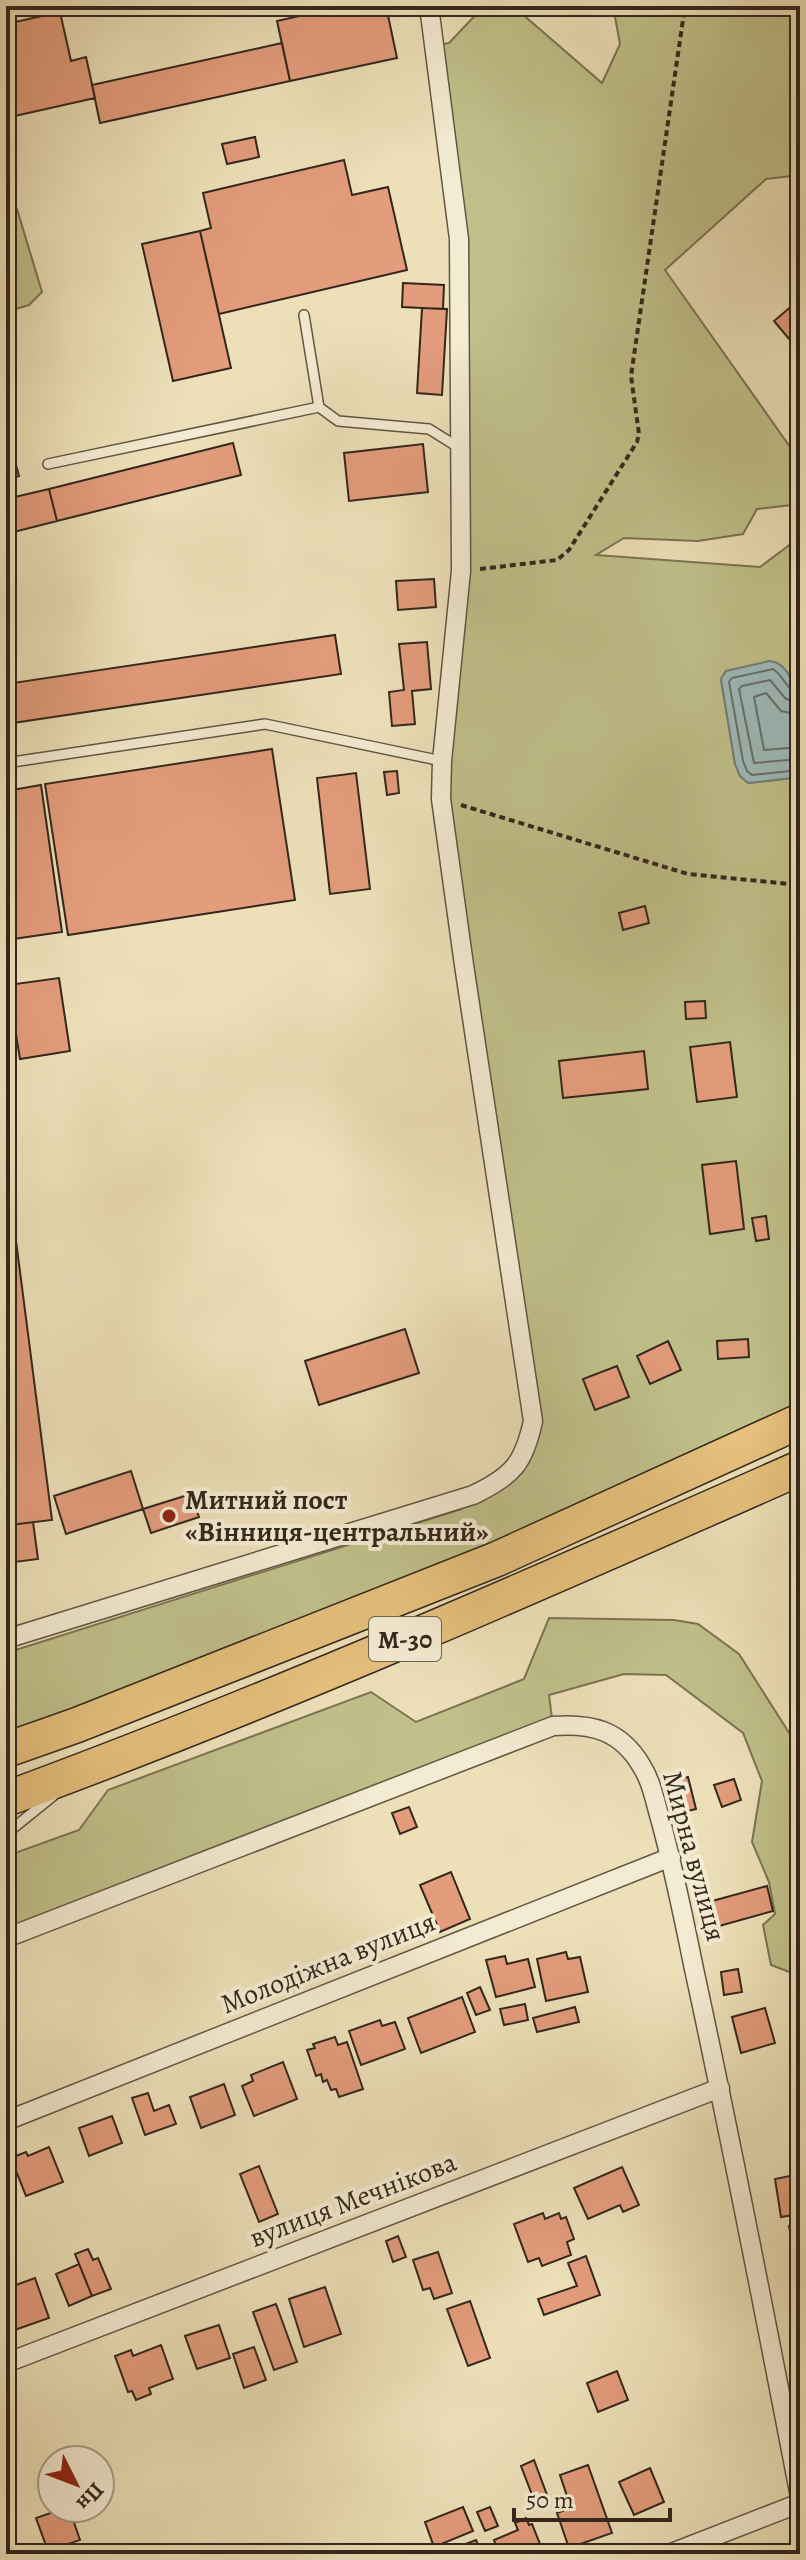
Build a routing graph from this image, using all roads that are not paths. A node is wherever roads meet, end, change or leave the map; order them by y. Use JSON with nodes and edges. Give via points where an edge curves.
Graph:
{"nodes":[{"id":1,"x":429,"y":6,"type":"edge"},
{"id":2,"x":304,"y":315,"type":"dead end"},
{"id":3,"x":319,"y":407,"type":"junction"},
{"id":4,"x":461,"y":449,"type":"junction"},
{"id":5,"x":48,"y":464,"type":"dead end"},
{"id":6,"x":442,"y":761,"type":"junction"},
{"id":7,"x":6,"y":763,"type":"edge"},
{"id":8,"x":800,"y":1421,"type":"edge"},
{"id":9,"x":800,"y":1468,"type":"edge"},
{"id":10,"x":6,"y":1605,"type":"edge"},
{"id":11,"x":10,"y":1638,"type":"edge"},
{"id":12,"x":6,"y":1750,"type":"edge"},
{"id":13,"x":89,"y":1769,"type":"junction"},
{"id":14,"x":6,"y":1799,"type":"edge"},
{"id":15,"x":6,"y":1834,"type":"edge"},
{"id":16,"x":671,"y":1857,"type":"junction"},
{"id":17,"x":6,"y":1938,"type":"edge"},
{"id":18,"x":720,"y":2088,"type":"junction"},
{"id":19,"x":6,"y":2121,"type":"edge"},
{"id":20,"x":6,"y":2363,"type":"edge"},
{"id":21,"x":800,"y":2497,"type":"edge"},
{"id":22,"x":800,"y":2503,"type":"edge"},
{"id":23,"x":669,"y":2554,"type":"edge"}],
"edges":[{"from":1,"to":4,"type":"street","via":[[459,239]]},
{"from":2,"to":3,"type":"lane"},
{"from":3,"to":4,"type":"lane","via":[[338,421],[429,429]]},
{"from":3,"to":5,"type":"lane"},
{"from":4,"to":6,"type":"street","via":[[461,571]]},
{"from":6,"to":7,"type":"lane","via":[[265,724]]},
{"from":6,"to":11,"type":"street","via":[[441,799],[468,996],[533,1421],[527,1449],[511,1472],[473,1495]]},
{"from":8,"to":12,"type":"highway","number":"М-30","via":[[497,1559]]},
{"from":9,"to":13,"type":"highway","number":"М-30","via":[[509,1597]]},
{"from":10,"to":11,"type":"lane"},
{"from":13,"to":14,"type":"highway","number":"М-30"},
{"from":13,"to":15,"type":"lane"},
{"from":16,"to":17,"type":"street","name":"Мирна вулиця","via":[[649,1780],[632,1752],[596,1727],[553,1726]]},
{"from":16,"to":18,"type":"street","name":"Мирна вулиця"},
{"from":16,"to":19,"type":"street","name":"Молодіжна вулиця"},
{"from":18,"to":20,"type":"street","name":"вулиця Мечнікова"},
{"from":18,"to":21,"type":"street","name":"Мирна вулиця"},
{"from":22,"to":23,"type":"street"}]}
